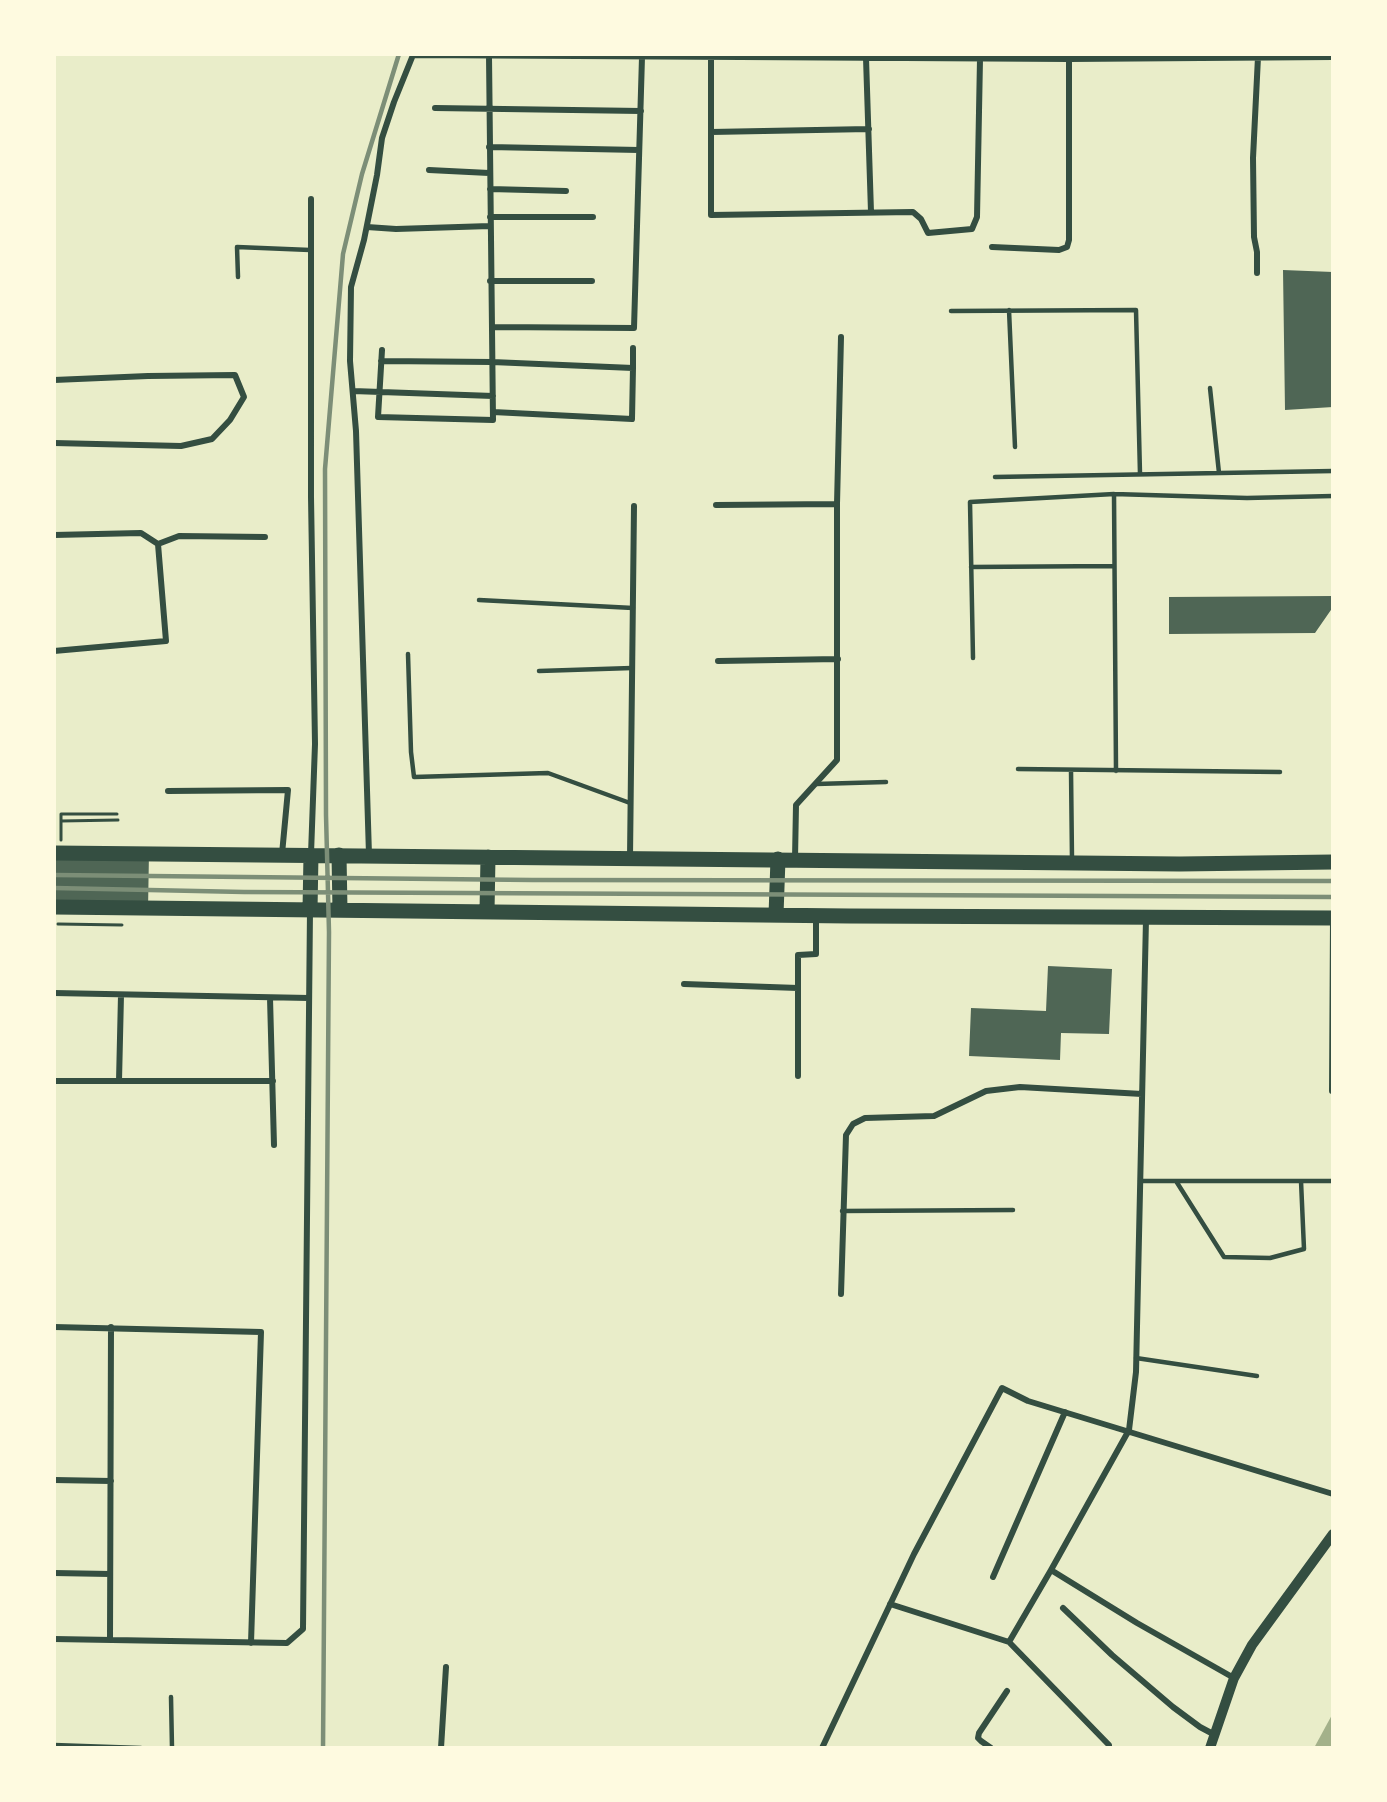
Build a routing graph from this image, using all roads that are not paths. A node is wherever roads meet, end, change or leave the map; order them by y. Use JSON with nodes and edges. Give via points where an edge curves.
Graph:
{"nodes":[{"id":1,"x":413,"y":55,"type":"edge"},
{"id":2,"x":489,"y":56,"type":"junction"},
{"id":3,"x":1149,"y":56,"type":"edge"},
{"id":4,"x":642,"y":57,"type":"junction"},
{"id":5,"x":711,"y":57,"type":"junction"},
{"id":6,"x":1258,"y":57,"type":"junction"},
{"id":7,"x":1333,"y":57,"type":"edge"},
{"id":8,"x":866,"y":58,"type":"junction"},
{"id":9,"x":980,"y":58,"type":"junction"},
{"id":10,"x":1069,"y":59,"type":"junction"},
{"id":11,"x":435,"y":108,"type":"dead end"},
{"id":12,"x":489,"y":109,"type":"junction"},
{"id":13,"x":640,"y":111,"type":"junction"},
{"id":14,"x":869,"y":129,"type":"junction"},
{"id":15,"x":711,"y":132,"type":"junction"},
{"id":16,"x":489,"y":147,"type":"junction"},
{"id":17,"x":639,"y":150,"type":"junction"},
{"id":18,"x":429,"y":170,"type":"dead end"},
{"id":19,"x":489,"y":173,"type":"junction"},
{"id":20,"x":489,"y":189,"type":"junction"},
{"id":21,"x":566,"y":191,"type":"dead end"},
{"id":22,"x":311,"y":199,"type":"dead end"},
{"id":23,"x":871,"y":212,"type":"junction"},
{"id":24,"x":490,"y":217,"type":"junction"},
{"id":25,"x":593,"y":217,"type":"dead end"},
{"id":26,"x":490,"y":226,"type":"junction"},
{"id":27,"x":367,"y":227,"type":"junction"},
{"id":28,"x":992,"y":248,"type":"dead end"},
{"id":29,"x":310,"y":250,"type":"junction"},
{"id":30,"x":1257,"y":273,"type":"dead end"},
{"id":31,"x":238,"y":277,"type":"dead end"},
{"id":32,"x":490,"y":281,"type":"junction"},
{"id":33,"x":592,"y":281,"type":"dead end"},
{"id":34,"x":951,"y":310,"type":"dead end"},
{"id":35,"x":1009,"y":310,"type":"junction"},
{"id":36,"x":492,"y":327,"type":"junction"},
{"id":37,"x":841,"y":337,"type":"dead end"},
{"id":38,"x":633,"y":348,"type":"dead end"},
{"id":39,"x":382,"y":350,"type":"dead end"},
{"id":40,"x":381,"y":361,"type":"junction"},
{"id":41,"x":492,"y":363,"type":"junction"},
{"id":42,"x":633,"y":368,"type":"junction"},
{"id":43,"x":54,"y":380,"type":"edge"},
{"id":44,"x":1210,"y":388,"type":"dead end"},
{"id":45,"x":353,"y":390,"type":"junction"},
{"id":46,"x":379,"y":391,"type":"junction"},
{"id":47,"x":493,"y":396,"type":"junction"},
{"id":48,"x":493,"y":412,"type":"junction"},
{"id":49,"x":54,"y":443,"type":"edge"},
{"id":50,"x":1015,"y":447,"type":"dead end"},
{"id":51,"x":1333,"y":471,"type":"edge"},
{"id":52,"x":1219,"y":473,"type":"junction"},
{"id":53,"x":1140,"y":474,"type":"junction"},
{"id":54,"x":995,"y":477,"type":"dead end"},
{"id":55,"x":1114,"y":494,"type":"junction"},
{"id":56,"x":1333,"y":496,"type":"edge"},
{"id":57,"x":837,"y":504,"type":"junction"},
{"id":58,"x":716,"y":505,"type":"dead end"},
{"id":59,"x":634,"y":506,"type":"dead end"},
{"id":60,"x":54,"y":535,"type":"edge"},
{"id":61,"x":265,"y":537,"type":"dead end"},
{"id":62,"x":158,"y":544,"type":"junction"},
{"id":63,"x":1114,"y":566,"type":"junction"},
{"id":64,"x":971,"y":567,"type":"junction"},
{"id":65,"x":479,"y":600,"type":"dead end"},
{"id":66,"x":633,"y":608,"type":"junction"},
{"id":67,"x":54,"y":651,"type":"edge"},
{"id":68,"x":408,"y":654,"type":"dead end"},
{"id":69,"x":974,"y":658,"type":"dead end"},
{"id":70,"x":837,"y":659,"type":"junction"},
{"id":71,"x":718,"y":661,"type":"dead end"},
{"id":72,"x":632,"y":668,"type":"junction"},
{"id":73,"x":539,"y":671,"type":"dead end"},
{"id":74,"x":1018,"y":769,"type":"dead end"},
{"id":75,"x":1071,"y":770,"type":"junction"},
{"id":76,"x":1116,"y":771,"type":"junction"},
{"id":77,"x":1280,"y":772,"type":"dead end"},
{"id":78,"x":886,"y":782,"type":"dead end"},
{"id":79,"x":816,"y":784,"type":"junction"},
{"id":80,"x":168,"y":791,"type":"dead end"},
{"id":81,"x":630,"y":802,"type":"junction"},
{"id":82,"x":57,"y":847,"type":"edge"},
{"id":83,"x":281,"y":855,"type":"junction"},
{"id":84,"x":311,"y":855,"type":"junction"},
{"id":85,"x":339,"y":855,"type":"junction"},
{"id":86,"x":369,"y":855,"type":"junction"},
{"id":87,"x":488,"y":857,"type":"junction"},
{"id":88,"x":630,"y":859,"type":"junction"},
{"id":89,"x":778,"y":859,"type":"junction"},
{"id":90,"x":795,"y":859,"type":"junction"},
{"id":91,"x":1333,"y":862,"type":"edge"},
{"id":92,"x":1072,"y":863,"type":"junction"},
{"id":93,"x":54,"y":907,"type":"edge"},
{"id":94,"x":310,"y":910,"type":"junction"},
{"id":95,"x":340,"y":910,"type":"junction"},
{"id":96,"x":487,"y":912,"type":"junction"},
{"id":97,"x":776,"y":915,"type":"junction"},
{"id":98,"x":816,"y":916,"type":"junction"},
{"id":99,"x":1333,"y":918,"type":"edge"},
{"id":100,"x":1146,"y":919,"type":"junction"},
{"id":101,"x":684,"y":984,"type":"dead end"},
{"id":102,"x":798,"y":988,"type":"junction"},
{"id":103,"x":54,"y":993,"type":"edge"},
{"id":104,"x":121,"y":995,"type":"junction"},
{"id":105,"x":270,"y":998,"type":"junction"},
{"id":106,"x":309,"y":998,"type":"junction"},
{"id":107,"x":798,"y":1076,"type":"dead end"},
{"id":108,"x":54,"y":1081,"type":"edge"},
{"id":109,"x":119,"y":1081,"type":"junction"},
{"id":110,"x":273,"y":1081,"type":"junction"},
{"id":111,"x":1332,"y":1091,"type":"edge"},
{"id":112,"x":1142,"y":1094,"type":"junction"},
{"id":113,"x":274,"y":1145,"type":"dead end"},
{"id":114,"x":1140,"y":1181,"type":"junction"},
{"id":115,"x":1176,"y":1181,"type":"junction"},
{"id":116,"x":1301,"y":1181,"type":"junction"},
{"id":117,"x":1333,"y":1181,"type":"edge"},
{"id":118,"x":1013,"y":1210,"type":"dead end"},
{"id":119,"x":842,"y":1211,"type":"junction"},
{"id":120,"x":841,"y":1294,"type":"dead end"},
{"id":121,"x":54,"y":1327,"type":"edge"},
{"id":122,"x":111,"y":1328,"type":"junction"},
{"id":123,"x":1136,"y":1358,"type":"junction"},
{"id":124,"x":1257,"y":1376,"type":"dead end"},
{"id":125,"x":1065,"y":1412,"type":"junction"},
{"id":126,"x":1129,"y":1430,"type":"junction"},
{"id":127,"x":54,"y":1480,"type":"edge"},
{"id":128,"x":111,"y":1481,"type":"junction"},
{"id":129,"x":1333,"y":1494,"type":"edge"},
{"id":130,"x":1333,"y":1533,"type":"edge"},
{"id":131,"x":1051,"y":1570,"type":"junction"},
{"id":132,"x":54,"y":1573,"type":"edge"},
{"id":133,"x":110,"y":1574,"type":"junction"},
{"id":134,"x":993,"y":1577,"type":"dead end"},
{"id":135,"x":890,"y":1604,"type":"junction"},
{"id":136,"x":1063,"y":1608,"type":"dead end"},
{"id":137,"x":54,"y":1639,"type":"edge"},
{"id":138,"x":110,"y":1640,"type":"junction"},
{"id":139,"x":1009,"y":1642,"type":"junction"},
{"id":140,"x":251,"y":1643,"type":"junction"},
{"id":141,"x":446,"y":1667,"type":"dead end"},
{"id":142,"x":1234,"y":1678,"type":"junction"},
{"id":143,"x":1007,"y":1691,"type":"dead end"},
{"id":144,"x":171,"y":1697,"type":"dead end"},
{"id":145,"x":1215,"y":1735,"type":"junction"},
{"id":146,"x":54,"y":1745,"type":"edge"},
{"id":147,"x":141,"y":1748,"type":"edge"},
{"id":148,"x":172,"y":1748,"type":"edge"},
{"id":149,"x":441,"y":1748,"type":"edge"},
{"id":150,"x":822,"y":1748,"type":"edge"},
{"id":151,"x":991,"y":1748,"type":"edge"},
{"id":152,"x":1109,"y":1748,"type":"edge"},
{"id":153,"x":1210,"y":1748,"type":"edge"}],
"edges":[{"from":1,"to":2,"type":"street"},
{"from":1,"to":27,"type":"street","via":[[382,138]]},
{"from":2,"to":4,"type":"street"},
{"from":2,"to":12,"type":"street"},
{"from":3,"to":6,"type":"street"},
{"from":3,"to":10,"type":"street"},
{"from":4,"to":5,"type":"street"},
{"from":4,"to":13,"type":"street"},
{"from":5,"to":8,"type":"street"},
{"from":5,"to":15,"type":"street"},
{"from":6,"to":7,"type":"street"},
{"from":6,"to":30,"type":"street","via":[[1253,158]]},
{"from":8,"to":9,"type":"street"},
{"from":8,"to":14,"type":"street"},
{"from":9,"to":10,"type":"street"},
{"from":9,"to":23,"type":"street","via":[[977,217],[972,229],[928,233],[913,212]]},
{"from":10,"to":28,"type":"street","via":[[1067,247]]},
{"from":11,"to":12,"type":"street"},
{"from":12,"to":13,"type":"street"},
{"from":12,"to":16,"type":"street"},
{"from":13,"to":17,"type":"street"},
{"from":14,"to":15,"type":"street"},
{"from":14,"to":23,"type":"street"},
{"from":15,"to":23,"type":"street","via":[[711,214]]},
{"from":16,"to":17,"type":"street"},
{"from":16,"to":19,"type":"street"},
{"from":17,"to":36,"type":"street","via":[[634,328]]},
{"from":18,"to":19,"type":"street"},
{"from":19,"to":20,"type":"street"},
{"from":20,"to":21,"type":"street"},
{"from":20,"to":24,"type":"street"},
{"from":22,"to":29,"type":"street"},
{"from":24,"to":25,"type":"street"},
{"from":24,"to":26,"type":"street"},
{"from":26,"to":27,"type":"street"},
{"from":26,"to":32,"type":"street"},
{"from":27,"to":45,"type":"street","via":[[351,287]]},
{"from":29,"to":31,"type":"lane","via":[[237,247]]},
{"from":29,"to":84,"type":"street","via":[[315,744]]},
{"from":32,"to":33,"type":"street"},
{"from":32,"to":36,"type":"street"},
{"from":34,"to":35,"type":"lane"},
{"from":35,"to":50,"type":"lane"},
{"from":35,"to":53,"type":"lane","via":[[1136,310]]},
{"from":36,"to":41,"type":"street"},
{"from":37,"to":57,"type":"street"},
{"from":38,"to":42,"type":"street"},
{"from":39,"to":40,"type":"street"},
{"from":40,"to":41,"type":"street"},
{"from":40,"to":46,"type":"street"},
{"from":41,"to":42,"type":"street"},
{"from":41,"to":47,"type":"street"},
{"from":42,"to":48,"type":"street","via":[[632,419]]},
{"from":43,"to":49,"type":"street","via":[[235,375],[244,397],[212,439],[181,446]]},
{"from":44,"to":52,"type":"lane"},
{"from":45,"to":46,"type":"street"},
{"from":45,"to":86,"type":"street"},
{"from":46,"to":47,"type":"street"},
{"from":46,"to":48,"type":"street","via":[[378,417],[492,420]]},
{"from":47,"to":48,"type":"street"},
{"from":51,"to":52,"type":"lane"},
{"from":52,"to":53,"type":"lane"},
{"from":53,"to":54,"type":"lane"},
{"from":55,"to":56,"type":"lane"},
{"from":55,"to":63,"type":"lane"},
{"from":55,"to":64,"type":"lane","via":[[970,502]]},
{"from":57,"to":58,"type":"street"},
{"from":57,"to":70,"type":"street"},
{"from":59,"to":66,"type":"street"},
{"from":60,"to":62,"type":"street","via":[[141,533]]},
{"from":61,"to":62,"type":"street","via":[[180,536]]},
{"from":62,"to":67,"type":"street","via":[[166,641]]},
{"from":63,"to":64,"type":"lane"},
{"from":63,"to":76,"type":"lane"},
{"from":64,"to":69,"type":"lane"},
{"from":65,"to":66,"type":"lane"},
{"from":66,"to":72,"type":"street"},
{"from":68,"to":81,"type":"lane","via":[[414,777],[548,773]]},
{"from":70,"to":71,"type":"street"},
{"from":70,"to":79,"type":"street","via":[[837,760]]},
{"from":72,"to":73,"type":"lane"},
{"from":72,"to":81,"type":"street"},
{"from":74,"to":75,"type":"lane"},
{"from":75,"to":76,"type":"lane"},
{"from":75,"to":92,"type":"lane"},
{"from":76,"to":77,"type":"lane"},
{"from":78,"to":79,"type":"lane"},
{"from":79,"to":90,"type":"street","via":[[796,805]]},
{"from":80,"to":83,"type":"street","via":[[288,790]]},
{"from":81,"to":88,"type":"street"},
{"from":82,"to":83,"type":"highway"},
{"from":83,"to":84,"type":"highway"},
{"from":84,"to":85,"type":"highway"},
{"from":84,"to":94,"type":"highway"},
{"from":85,"to":86,"type":"highway"},
{"from":85,"to":95,"type":"highway"},
{"from":86,"to":87,"type":"highway"},
{"from":87,"to":88,"type":"highway"},
{"from":87,"to":96,"type":"highway"},
{"from":88,"to":89,"type":"highway"},
{"from":89,"to":90,"type":"highway"},
{"from":89,"to":97,"type":"highway"},
{"from":90,"to":92,"type":"highway"},
{"from":91,"to":92,"type":"highway"},
{"from":93,"to":94,"type":"highway"},
{"from":94,"to":95,"type":"highway"},
{"from":94,"to":106,"type":"street"},
{"from":95,"to":96,"type":"highway"},
{"from":96,"to":97,"type":"highway"},
{"from":97,"to":98,"type":"highway"},
{"from":98,"to":100,"type":"highway"},
{"from":98,"to":102,"type":"street","via":[[816,954],[798,955]]},
{"from":99,"to":100,"type":"highway"},
{"from":99,"to":111,"type":"street"},
{"from":100,"to":112,"type":"street"},
{"from":101,"to":102,"type":"street"},
{"from":102,"to":107,"type":"street"},
{"from":103,"to":104,"type":"street"},
{"from":104,"to":105,"type":"street"},
{"from":104,"to":109,"type":"street"},
{"from":105,"to":106,"type":"street"},
{"from":105,"to":110,"type":"street"},
{"from":106,"to":140,"type":"street","via":[[303,1629],[287,1643]]},
{"from":108,"to":109,"type":"street"},
{"from":109,"to":110,"type":"street"},
{"from":110,"to":113,"type":"street"},
{"from":112,"to":114,"type":"street"},
{"from":112,"to":119,"type":"street","via":[[1020,1088],[986,1091],[934,1116],[865,1118],[853,1124],[846,1135]]},
{"from":114,"to":115,"type":"lane"},
{"from":114,"to":123,"type":"street"},
{"from":115,"to":116,"type":"lane"},
{"from":115,"to":116,"type":"lane","via":[[1224,1257],[1270,1258],[1304,1249]]},
{"from":116,"to":117,"type":"lane"},
{"from":118,"to":119,"type":"lane"},
{"from":119,"to":120,"type":"street"},
{"from":121,"to":122,"type":"street"},
{"from":122,"to":128,"type":"street"},
{"from":122,"to":140,"type":"street","via":[[261,1332]]},
{"from":123,"to":124,"type":"lane"},
{"from":123,"to":126,"type":"street"},
{"from":125,"to":126,"type":"street"},
{"from":125,"to":134,"type":"street"},
{"from":125,"to":135,"type":"street","via":[[1002,1388]]},
{"from":126,"to":129,"type":"street"},
{"from":126,"to":131,"type":"street"},
{"from":127,"to":128,"type":"street"},
{"from":128,"to":133,"type":"street"},
{"from":130,"to":142,"type":"street","via":[[1252,1644]]},
{"from":131,"to":139,"type":"street"},
{"from":131,"to":142,"type":"street"},
{"from":132,"to":133,"type":"street"},
{"from":133,"to":138,"type":"street"},
{"from":135,"to":139,"type":"street"},
{"from":135,"to":150,"type":"street"},
{"from":136,"to":145,"type":"street","via":[[1173,1707]]},
{"from":137,"to":138,"type":"street"},
{"from":138,"to":140,"type":"street"},
{"from":139,"to":152,"type":"street"},
{"from":141,"to":149,"type":"street"},
{"from":142,"to":145,"type":"street"},
{"from":143,"to":151,"type":"street","via":[[978,1733],[978,1738]]},
{"from":144,"to":148,"type":"lane"},
{"from":145,"to":153,"type":"street"},
{"from":146,"to":147,"type":"lane"}]}
